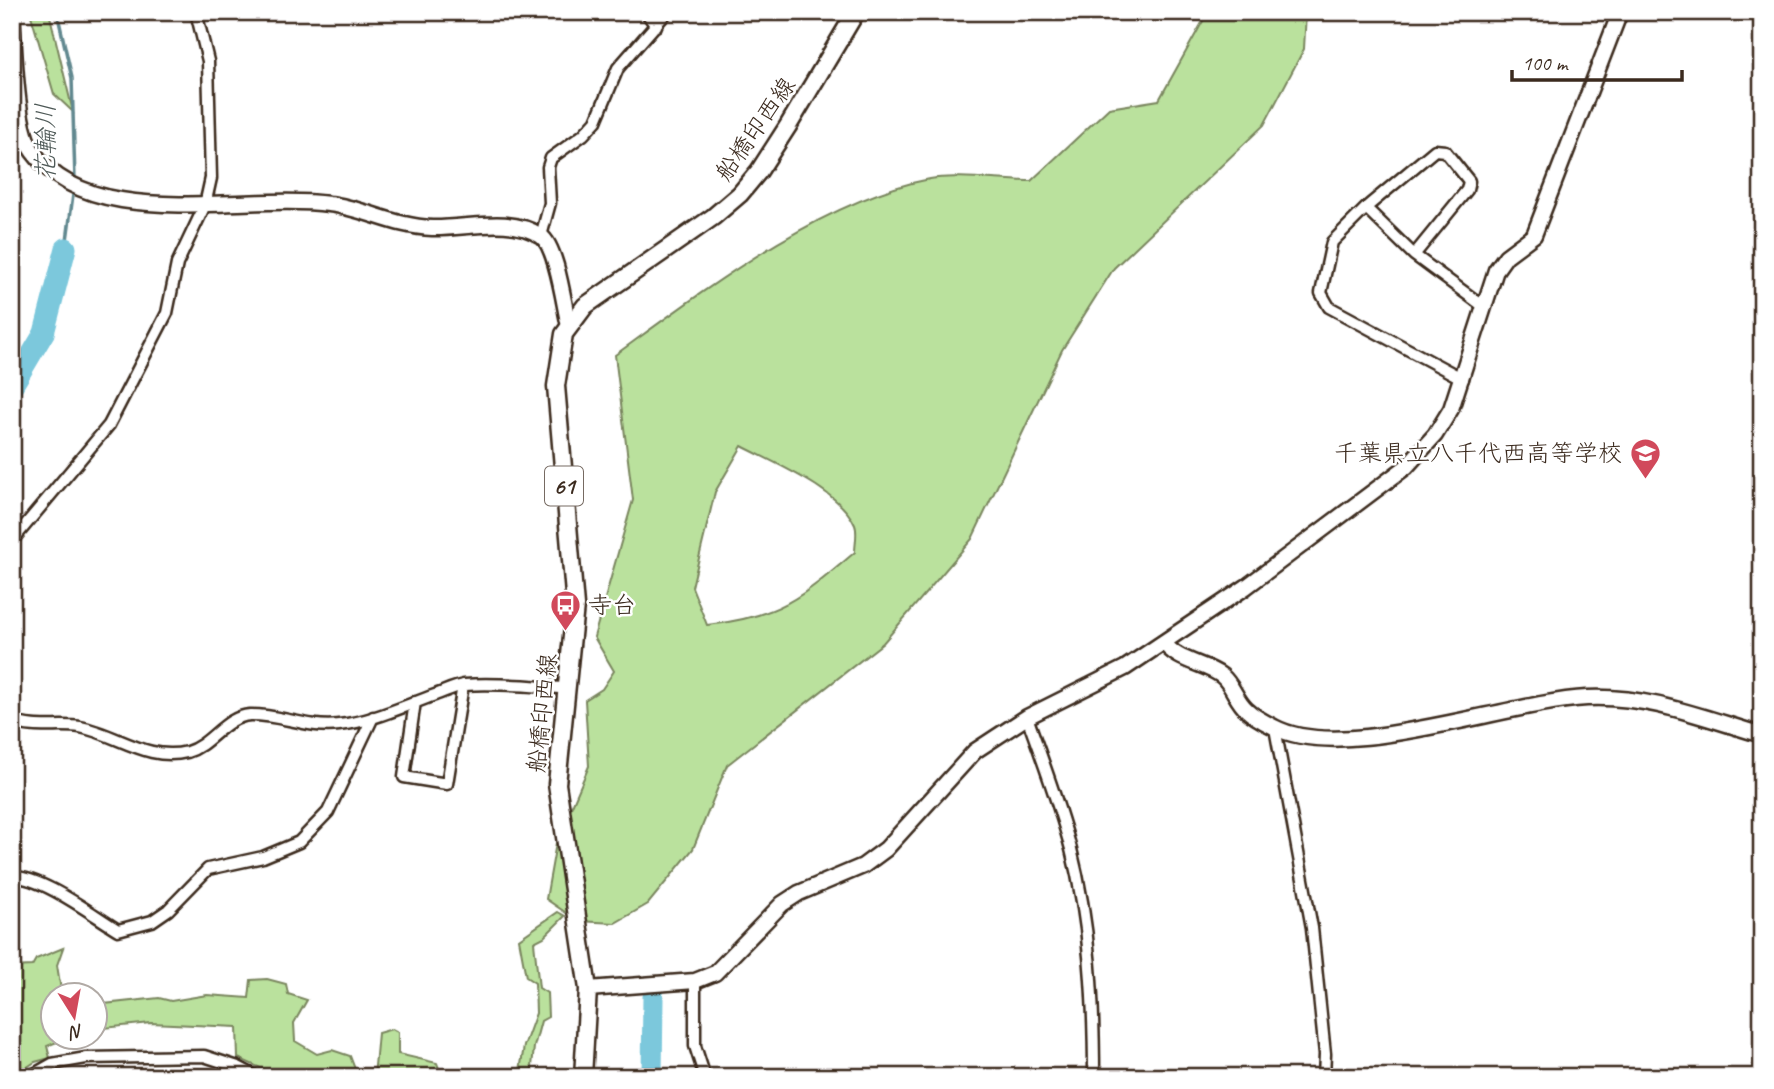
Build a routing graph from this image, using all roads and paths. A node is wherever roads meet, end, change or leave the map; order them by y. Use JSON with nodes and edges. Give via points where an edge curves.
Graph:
{"nodes":[{"id":1,"x":196,"y":12,"type":"edge"},
{"id":2,"x":646,"y":12,"type":"edge"},
{"id":3,"x":667,"y":12,"type":"edge"},
{"id":4,"x":856,"y":12,"type":"edge"},
{"id":5,"x":1620,"y":12,"type":"edge"},
{"id":6,"x":12,"y":17,"type":"edge"},
{"id":7,"x":656,"y":26,"type":"junction"},
{"id":8,"x":29,"y":145,"type":"junction"},
{"id":9,"x":12,"y":146,"type":"edge"},
{"id":10,"x":205,"y":205,"type":"junction"},
{"id":11,"x":1366,"y":208,"type":"junction"},
{"id":12,"x":541,"y":236,"type":"junction"},
{"id":13,"x":1414,"y":255,"type":"junction"},
{"id":14,"x":1483,"y":306,"type":"junction"},
{"id":15,"x":569,"y":326,"type":"junction"},
{"id":16,"x":1463,"y":379,"type":"junction"},
{"id":17,"x":12,"y":541,"type":"edge"},
{"id":18,"x":1164,"y":642,"type":"junction"},
{"id":19,"x":463,"y":685,"type":"junction"},
{"id":20,"x":566,"y":688,"type":"junction"},
{"id":21,"x":415,"y":702,"type":"junction"},
{"id":22,"x":373,"y":717,"type":"junction"},
{"id":23,"x":1027,"y":718,"type":"junction"},
{"id":24,"x":17,"y":723,"type":"edge"},
{"id":25,"x":1275,"y":728,"type":"junction"},
{"id":26,"x":12,"y":733,"type":"edge"},
{"id":27,"x":1762,"y":735,"type":"edge"},
{"id":28,"x":12,"y":877,"type":"edge"},
{"id":29,"x":695,"y":981,"type":"junction"},
{"id":30,"x":588,"y":989,"type":"junction"},
{"id":31,"x":29,"y":1077,"type":"edge"},
{"id":32,"x":257,"y":1077,"type":"edge"},
{"id":33,"x":583,"y":1077,"type":"edge"},
{"id":34,"x":705,"y":1077,"type":"edge"},
{"id":35,"x":1094,"y":1077,"type":"edge"},
{"id":36,"x":1324,"y":1077,"type":"edge"}],
"edges":[{"from":1,"to":10,"type":"street","via":[[208,61],[211,178]]},
{"from":2,"to":7,"type":"street"},
{"from":3,"to":7,"type":"street"},
{"from":4,"to":15,"type":"main road","name":"船橋印西線","number":"61","via":[[788,126],[740,194],[585,306]]},
{"from":5,"to":14,"type":"street","via":[[1534,235],[1506,256]]},
{"from":6,"to":8,"type":"street","via":[[22,127]]},
{"from":7,"to":12,"type":"street","via":[[618,68],[596,121],[551,158],[550,203]]},
{"from":8,"to":9,"type":"street"},
{"from":8,"to":10,"type":"street","via":[[49,172],[79,187],[116,198]]},
{"from":10,"to":12,"type":"street","via":[[319,203],[419,226],[495,224]]},
{"from":10,"to":17,"type":"street","via":[[177,264],[167,313],[109,425]]},
{"from":11,"to":13,"type":"street"},
{"from":11,"to":13,"type":"street","via":[[1435,150],[1445,151],[1469,181],[1467,190]]},
{"from":11,"to":16,"type":"street","via":[[1332,242],[1321,293],[1329,307]]},
{"from":12,"to":15,"type":"street","via":[[553,254]]},
{"from":13,"to":14,"type":"street"},
{"from":14,"to":16,"type":"street"},
{"from":15,"to":20,"type":"main road","name":"船橋印西線","number":"61","via":[[557,362],[556,386],[574,580]]},
{"from":16,"to":18,"type":"street","via":[[1435,435],[1406,467]]},
{"from":18,"to":23,"type":"street","via":[[1102,681]]},
{"from":18,"to":25,"type":"street","via":[[1169,651],[1226,679],[1247,711]]},
{"from":19,"to":20,"type":"street"},
{"from":19,"to":21,"type":"street"},
{"from":19,"to":21,"type":"street","via":[[447,784],[404,776]]},
{"from":20,"to":30,"type":"main road","name":"船橋印西線","number":"61","via":[[557,784]]},
{"from":21,"to":22,"type":"street"},
{"from":22,"to":24,"type":"street","via":[[339,725],[306,725],[250,715],[231,720],[208,742],[161,755],[102,732]]},
{"from":22,"to":28,"type":"street","via":[[328,812],[299,842],[263,858],[208,869],[152,921],[118,930],[45,887]]},
{"from":23,"to":29,"type":"street","via":[[975,751],[886,849],[863,866],[782,904],[715,973]]},
{"from":23,"to":35,"type":"street","via":[[1052,784],[1077,878],[1087,933]]},
{"from":24,"to":26,"type":"street"},
{"from":25,"to":27,"type":"street","via":[[1322,739],[1377,735],[1584,698],[1626,698]]},
{"from":25,"to":36,"type":"street","via":[[1312,928]]},
{"from":29,"to":30,"type":"street"},
{"from":29,"to":34,"type":"street","via":[[695,1046]]},
{"from":30,"to":33,"type":"main road","name":"船橋印西線","number":"61"},
{"from":31,"to":32,"type":"street","via":[[52,1064],[86,1058],[204,1055]]}]}
